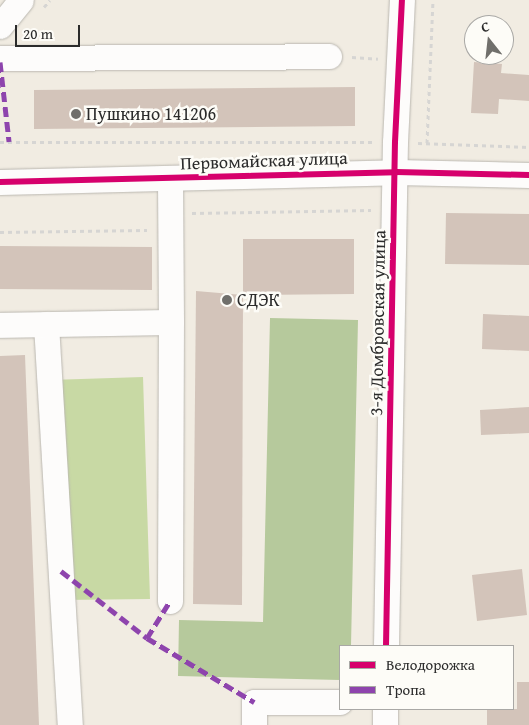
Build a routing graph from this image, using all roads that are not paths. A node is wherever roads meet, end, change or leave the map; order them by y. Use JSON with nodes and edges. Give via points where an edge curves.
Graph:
{"nodes":[{"id":1,"x":21,"y":0,"type":"edge"},
{"id":2,"x":402,"y":0,"type":"edge"},
{"id":3,"x":0,"y":26,"type":"edge"},
{"id":4,"x":329,"y":56,"type":"road end"},
{"id":5,"x":0,"y":58,"type":"edge"},
{"id":6,"x":396,"y":172,"type":"junction"},
{"id":7,"x":529,"y":175,"type":"edge"},
{"id":8,"x":170,"y":178,"type":"junction"},
{"id":9,"x":0,"y":182,"type":"edge"},
{"id":10,"x":171,"y":322,"type":"junction"},
{"id":11,"x":46,"y":324,"type":"junction"},
{"id":12,"x":0,"y":325,"type":"edge"},
{"id":13,"x":170,"y":601,"type":"dead end"},
{"id":14,"x":386,"y":645,"type":"edge"},
{"id":15,"x":339,"y":702,"type":"edge"},
{"id":16,"x":385,"y":710,"type":"edge"},
{"id":17,"x":70,"y":725,"type":"edge"},
{"id":18,"x":254,"y":725,"type":"edge"},
{"id":19,"x":385,"y":725,"type":"edge"}],
"edges":[{"from":1,"to":3,"type":"street"},
{"from":2,"to":6,"type":"street","name":"3-я Домбровская улица"},
{"from":4,"to":5,"type":"street"},
{"from":6,"to":7,"type":"street","name":"Первомайская улица"},
{"from":6,"to":8,"type":"street","name":"Первомайская улица"},
{"from":6,"to":14,"type":"street","name":"3-я Домбровская улица"},
{"from":8,"to":9,"type":"street","name":"Первомайская улица"},
{"from":8,"to":10,"type":"street"},
{"from":10,"to":11,"type":"street"},
{"from":10,"to":13,"type":"street"},
{"from":11,"to":12,"type":"street"},
{"from":11,"to":17,"type":"street"},
{"from":15,"to":18,"type":"street","via":[[254,702]]},
{"from":16,"to":19,"type":"street"}]}
